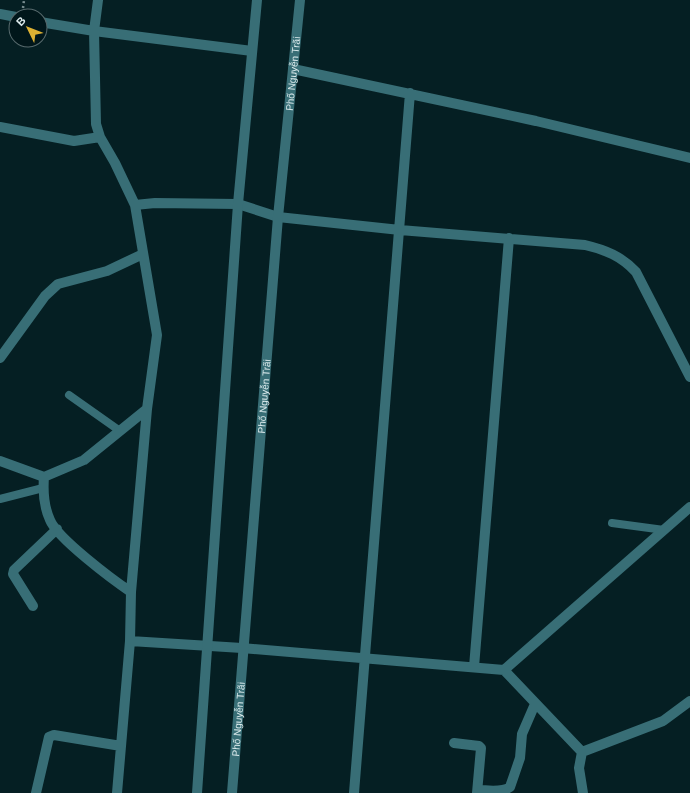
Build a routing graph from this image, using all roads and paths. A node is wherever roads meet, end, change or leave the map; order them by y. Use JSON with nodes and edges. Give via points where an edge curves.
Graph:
{"nodes":[{"id":1,"x":98,"y":0,"type":"edge"},
{"id":2,"x":258,"y":0,"type":"edge"},
{"id":3,"x":300,"y":0,"type":"edge"},
{"id":4,"x":48,"y":23,"type":"edge"},
{"id":5,"x":94,"y":32,"type":"junction"},
{"id":6,"x":252,"y":51,"type":"junction"},
{"id":7,"x":293,"y":69,"type":"junction"},
{"id":8,"x":410,"y":93,"type":"junction"},
{"id":9,"x":0,"y":127,"type":"edge"},
{"id":10,"x":100,"y":137,"type":"junction"},
{"id":11,"x":690,"y":158,"type":"edge"},
{"id":12,"x":238,"y":204,"type":"junction"},
{"id":13,"x":135,"y":205,"type":"junction"},
{"id":14,"x":278,"y":217,"type":"junction"},
{"id":15,"x":400,"y":230,"type":"junction"},
{"id":16,"x":509,"y":238,"type":"junction"},
{"id":17,"x":143,"y":254,"type":"junction"},
{"id":18,"x":0,"y":358,"type":"edge"},
{"id":19,"x":690,"y":377,"type":"edge"},
{"id":20,"x":69,"y":395,"type":"dead end"},
{"id":21,"x":148,"y":410,"type":"junction"},
{"id":22,"x":120,"y":431,"type":"junction"},
{"id":23,"x":0,"y":461,"type":"edge"},
{"id":24,"x":44,"y":477,"type":"junction"},
{"id":25,"x":43,"y":488,"type":"junction"},
{"id":26,"x":0,"y":499,"type":"edge"},
{"id":27,"x":690,"y":507,"type":"edge"},
{"id":28,"x":612,"y":523,"type":"dead end"},
{"id":29,"x":57,"y":529,"type":"junction"},
{"id":30,"x":664,"y":530,"type":"junction"},
{"id":31,"x":130,"y":592,"type":"junction"},
{"id":32,"x":33,"y":606,"type":"dead end"},
{"id":33,"x":130,"y":641,"type":"junction"},
{"id":34,"x":208,"y":646,"type":"junction"},
{"id":35,"x":242,"y":648,"type":"junction"},
{"id":36,"x":365,"y":657,"type":"junction"},
{"id":37,"x":474,"y":666,"type":"junction"},
{"id":38,"x":504,"y":670,"type":"junction"},
{"id":39,"x":690,"y":701,"type":"edge"},
{"id":40,"x":535,"y":704,"type":"junction"},
{"id":41,"x":454,"y":742,"type":"dead end"},
{"id":42,"x":121,"y":746,"type":"junction"},
{"id":43,"x":582,"y":752,"type":"junction"},
{"id":44,"x":477,"y":791,"type":"edge"},
{"id":45,"x":36,"y":793,"type":"edge"},
{"id":46,"x":117,"y":793,"type":"edge"},
{"id":47,"x":197,"y":793,"type":"edge"},
{"id":48,"x":232,"y":793,"type":"edge"},
{"id":49,"x":354,"y":793,"type":"edge"},
{"id":50,"x":583,"y":793,"type":"edge"}],
"edges":[{"from":1,"to":5,"type":"street"},
{"from":2,"to":6,"type":"street"},
{"from":3,"to":7,"type":"street","name":"Phố Nguyễn Trãi"},
{"from":4,"to":5,"type":"street"},
{"from":5,"to":6,"type":"street"},
{"from":5,"to":10,"type":"street","via":[[94,114]]},
{"from":6,"to":12,"type":"street"},
{"from":7,"to":8,"type":"street"},
{"from":7,"to":14,"type":"street","name":"Phố Nguyễn Trãi"},
{"from":8,"to":11,"type":"street"},
{"from":8,"to":15,"type":"street"},
{"from":9,"to":10,"type":"street","via":[[74,141]]},
{"from":10,"to":13,"type":"street"},
{"from":12,"to":13,"type":"street"},
{"from":12,"to":14,"type":"street"},
{"from":12,"to":34,"type":"street"},
{"from":13,"to":17,"type":"street"},
{"from":14,"to":15,"type":"street"},
{"from":14,"to":35,"type":"street","name":"Phố Nguyễn Trãi"},
{"from":15,"to":16,"type":"street"},
{"from":15,"to":36,"type":"street"},
{"from":16,"to":19,"type":"street","via":[[585,245],[613,253],[626,261],[636,272]]},
{"from":16,"to":37,"type":"street"},
{"from":17,"to":18,"type":"street","via":[[107,271],[58,284],[45,296]]},
{"from":17,"to":21,"type":"street","via":[[157,335]]},
{"from":20,"to":22,"type":"lane"},
{"from":21,"to":22,"type":"street"},
{"from":21,"to":31,"type":"street"},
{"from":22,"to":24,"type":"street","via":[[84,460]]},
{"from":23,"to":24,"type":"street"},
{"from":24,"to":25,"type":"street"},
{"from":25,"to":26,"type":"lane"},
{"from":25,"to":29,"type":"street","via":[[50,520]]},
{"from":27,"to":30,"type":"street"},
{"from":28,"to":30,"type":"lane"},
{"from":29,"to":31,"type":"street","via":[[112,580]]},
{"from":29,"to":32,"type":"street","via":[[14,570],[13,574]]},
{"from":30,"to":38,"type":"street"},
{"from":31,"to":33,"type":"street"},
{"from":33,"to":34,"type":"street"},
{"from":33,"to":42,"type":"street"},
{"from":34,"to":35,"type":"street"},
{"from":34,"to":47,"type":"street"},
{"from":35,"to":36,"type":"street"},
{"from":35,"to":48,"type":"street","name":"Phố Nguyễn Trãi"},
{"from":36,"to":37,"type":"street"},
{"from":36,"to":49,"type":"street"},
{"from":37,"to":38,"type":"street"},
{"from":38,"to":40,"type":"street"},
{"from":39,"to":43,"type":"street","via":[[663,721]]},
{"from":40,"to":43,"type":"street"},
{"from":40,"to":44,"type":"street","via":[[522,734],[520,758],[510,787],[502,791]]},
{"from":41,"to":44,"type":"street","via":[[481,748]]},
{"from":42,"to":45,"type":"street","via":[[54,735],[49,737]]},
{"from":42,"to":46,"type":"street"},
{"from":43,"to":50,"type":"street","via":[[579,768]]}]}
